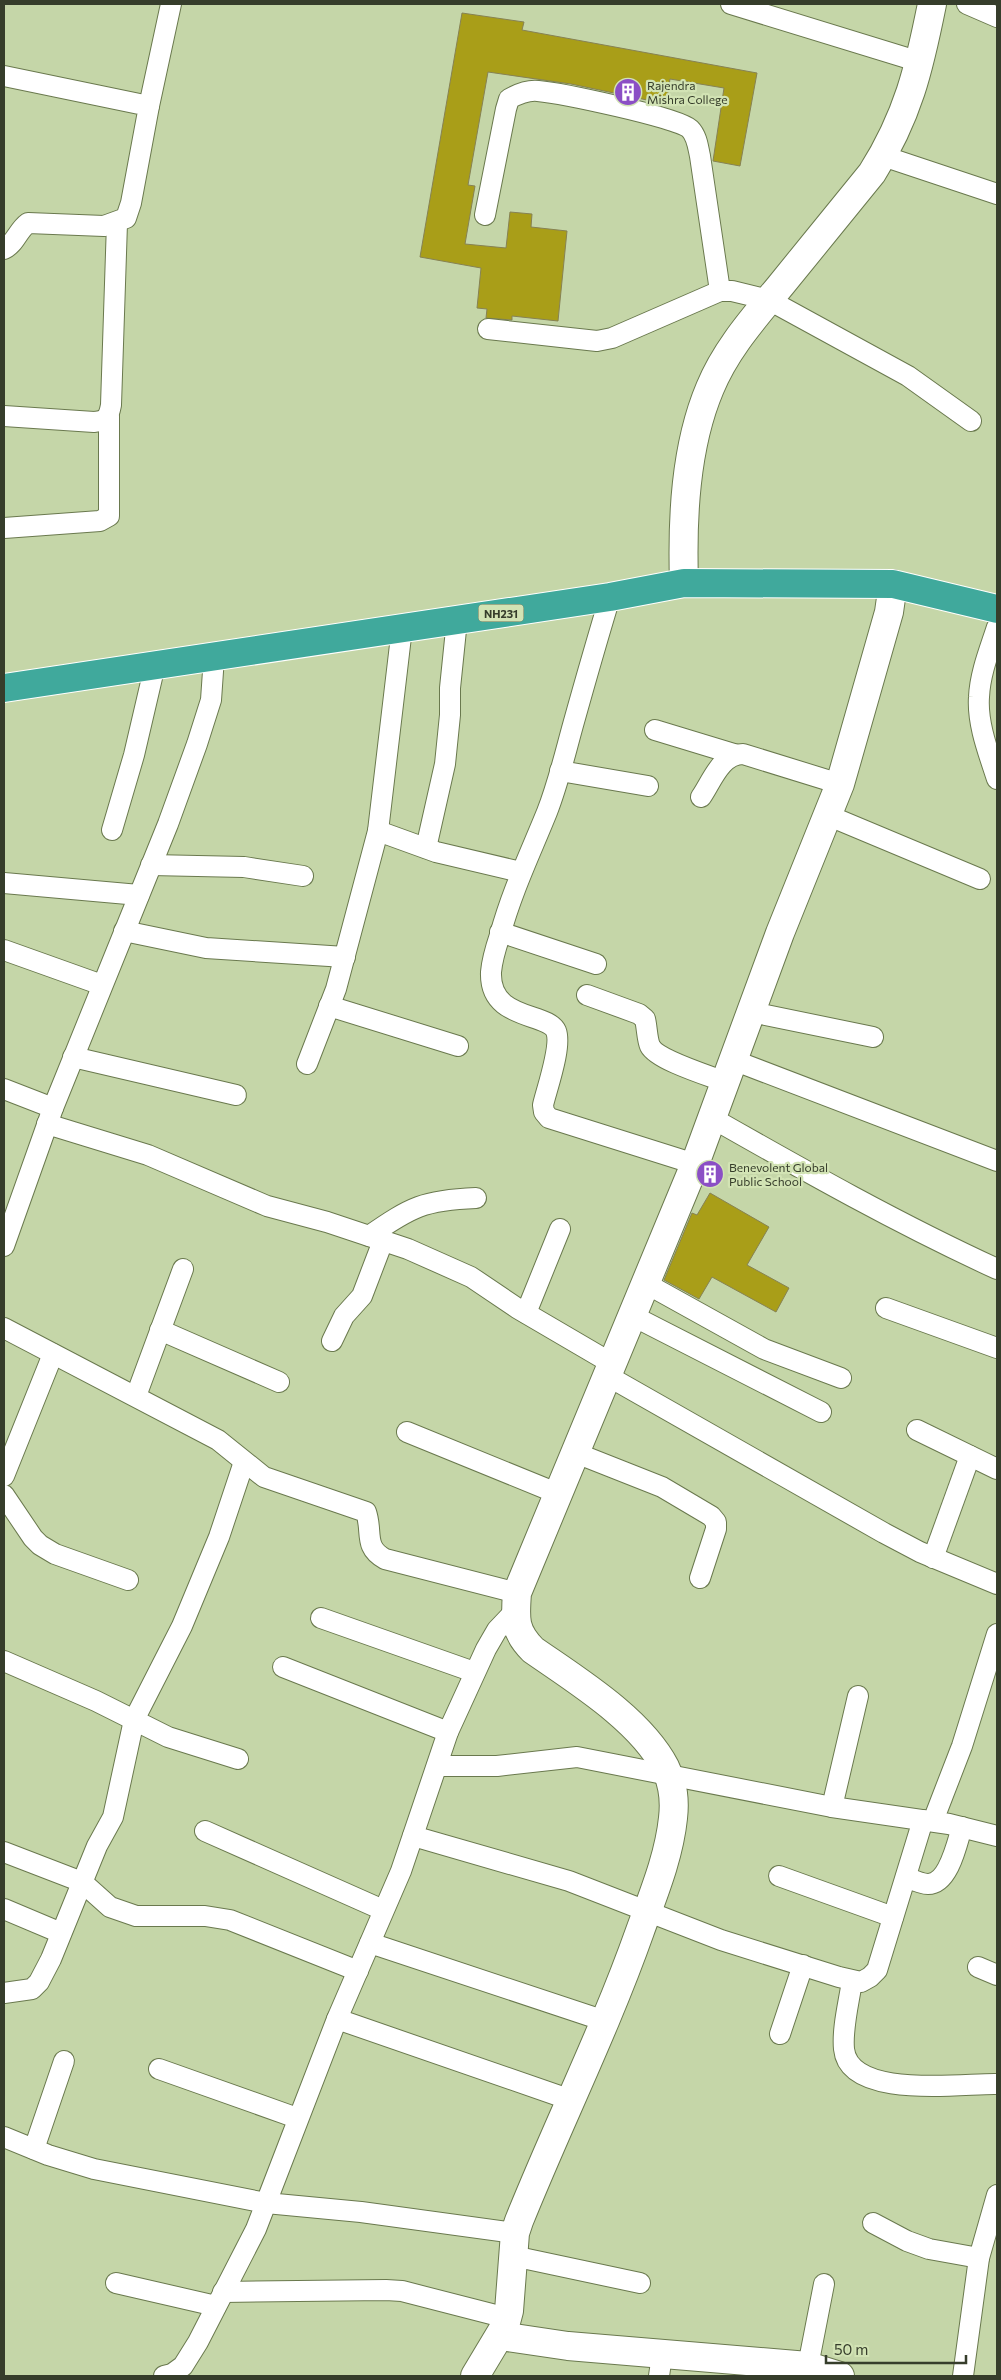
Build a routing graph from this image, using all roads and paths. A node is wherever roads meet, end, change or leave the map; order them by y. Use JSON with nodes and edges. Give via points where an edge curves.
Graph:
{"nodes":[{"id":1,"x":170,"y":4,"type":"edge"},
{"id":2,"x":731,"y":4,"type":"edge"},
{"id":3,"x":932,"y":4,"type":"edge"},
{"id":4,"x":967,"y":4,"type":"edge"},
{"id":5,"x":776,"y":10,"type":"edge"},
{"id":6,"x":997,"y":17,"type":"edge"},
{"id":7,"x":920,"y":62,"type":"junction"},
{"id":8,"x":4,"y":76,"type":"edge"},
{"id":9,"x":149,"y":106,"type":"junction"},
{"id":10,"x":883,"y":156,"type":"junction"},
{"id":11,"x":997,"y":194,"type":"edge"},
{"id":12,"x":484,"y":215,"type":"dead end"},
{"id":13,"x":117,"y":222,"type":"junction"},
{"id":14,"x":4,"y":249,"type":"edge"},
{"id":15,"x":720,"y":292,"type":"junction"},
{"id":16,"x":769,"y":300,"type":"junction"},
{"id":17,"x":488,"y":328,"type":"dead end"},
{"id":18,"x":4,"y":416,"type":"edge"},
{"id":19,"x":109,"y":416,"type":"junction"},
{"id":20,"x":971,"y":421,"type":"dead end"},
{"id":21,"x":4,"y":528,"type":"edge"},
{"id":22,"x":684,"y":583,"type":"junction"},
{"id":23,"x":893,"y":584,"type":"junction"},
{"id":24,"x":610,"y":598,"type":"junction"},
{"id":25,"x":997,"y":609,"type":"edge"},
{"id":26,"x":457,"y":620,"type":"junction"},
{"id":27,"x":997,"y":626,"type":"edge"},
{"id":28,"x":402,"y":628,"type":"junction"},
{"id":29,"x":214,"y":656,"type":"junction"},
{"id":30,"x":155,"y":665,"type":"junction"},
{"id":31,"x":4,"y":688,"type":"edge"},
{"id":32,"x":655,"y":730,"type":"dead end"},
{"id":33,"x":734,"y":754,"type":"junction"},
{"id":34,"x":560,"y":771,"type":"junction"},
{"id":35,"x":997,"y":779,"type":"edge"},
{"id":36,"x":840,"y":784,"type":"junction"},
{"id":37,"x":648,"y":786,"type":"dead end"},
{"id":38,"x":701,"y":798,"type":"dead end"},
{"id":39,"x":826,"y":815,"type":"junction"},
{"id":40,"x":112,"y":830,"type":"dead end"},
{"id":41,"x":378,"y":832,"type":"junction"},
{"id":42,"x":426,"y":848,"type":"junction"},
{"id":43,"x":151,"y":864,"type":"junction"},
{"id":44,"x":521,"y":872,"type":"junction"},
{"id":45,"x":303,"y":876,"type":"dead end"},
{"id":46,"x":980,"y":879,"type":"dead end"},
{"id":47,"x":4,"y":883,"type":"edge"},
{"id":48,"x":139,"y":896,"type":"junction"},
{"id":49,"x":124,"y":931,"type":"junction"},
{"id":50,"x":500,"y":932,"type":"junction"},
{"id":51,"x":4,"y":950,"type":"edge"},
{"id":52,"x":345,"y":957,"type":"junction"},
{"id":53,"x":596,"y":964,"type":"dead end"},
{"id":54,"x":102,"y":985,"type":"junction"},
{"id":55,"x":587,"y":995,"type":"dead end"},
{"id":56,"x":329,"y":1006,"type":"junction"},
{"id":57,"x":751,"y":1012,"type":"junction"},
{"id":58,"x":873,"y":1037,"type":"dead end"},
{"id":59,"x":458,"y":1046,"type":"dead end"},
{"id":60,"x":73,"y":1056,"type":"junction"},
{"id":61,"x":307,"y":1064,"type":"dead end"},
{"id":62,"x":729,"y":1071,"type":"junction"},
{"id":63,"x":4,"y":1089,"type":"edge"},
{"id":64,"x":236,"y":1096,"type":"dead end"},
{"id":65,"x":50,"y":1116,"type":"junction"},
{"id":66,"x":712,"y":1118,"type":"junction"},
{"id":67,"x":995,"y":1156,"type":"edge"},
{"id":68,"x":695,"y":1164,"type":"junction"},
{"id":69,"x":476,"y":1198,"type":"dead end"},
{"id":70,"x":560,"y":1229,"type":"dead end"},
{"id":71,"x":376,"y":1238,"type":"junction"},
{"id":72,"x":4,"y":1246,"type":"edge"},
{"id":73,"x":183,"y":1269,"type":"dead end"},
{"id":74,"x":997,"y":1269,"type":"edge"},
{"id":75,"x":644,"y":1283,"type":"junction"},
{"id":76,"x":886,"y":1308,"type":"dead end"},
{"id":77,"x":526,"y":1313,"type":"junction"},
{"id":78,"x":631,"y":1315,"type":"junction"},
{"id":79,"x":4,"y":1328,"type":"edge"},
{"id":80,"x":160,"y":1330,"type":"junction"},
{"id":81,"x":332,"y":1341,"type":"dead end"},
{"id":82,"x":997,"y":1348,"type":"edge"},
{"id":83,"x":53,"y":1354,"type":"junction"},
{"id":84,"x":609,"y":1369,"type":"junction"},
{"id":85,"x":841,"y":1378,"type":"dead end"},
{"id":86,"x":279,"y":1382,"type":"dead end"},
{"id":87,"x":136,"y":1396,"type":"junction"},
{"id":88,"x":821,"y":1412,"type":"dead end"},
{"id":89,"x":917,"y":1430,"type":"dead end"},
{"id":90,"x":407,"y":1432,"type":"dead end"},
{"id":91,"x":576,"y":1453,"type":"junction"},
{"id":92,"x":970,"y":1456,"type":"junction"},
{"id":93,"x":244,"y":1462,"type":"junction"},
{"id":94,"x":997,"y":1469,"type":"edge"},
{"id":95,"x":4,"y":1476,"type":"edge"},
{"id":96,"x":559,"y":1494,"type":"junction"},
{"id":97,"x":4,"y":1495,"type":"edge"},
{"id":98,"x":933,"y":1558,"type":"junction"},
{"id":99,"x":700,"y":1578,"type":"dead end"},
{"id":100,"x":128,"y":1580,"type":"dead end"},
{"id":101,"x":997,"y":1584,"type":"edge"},
{"id":102,"x":516,"y":1602,"type":"junction"},
{"id":103,"x":321,"y":1618,"type":"dead end"},
{"id":104,"x":997,"y":1634,"type":"edge"},
{"id":105,"x":4,"y":1661,"type":"edge"},
{"id":106,"x":283,"y":1667,"type":"dead end"},
{"id":107,"x":474,"y":1672,"type":"junction"},
{"id":108,"x":858,"y":1696,"type":"dead end"},
{"id":109,"x":134,"y":1720,"type":"junction"},
{"id":110,"x":448,"y":1732,"type":"junction"},
{"id":111,"x":238,"y":1759,"type":"dead end"},
{"id":112,"x":437,"y":1766,"type":"junction"},
{"id":113,"x":668,"y":1776,"type":"junction"},
{"id":114,"x":832,"y":1807,"type":"junction"},
{"id":115,"x":928,"y":1821,"type":"junction"},
{"id":116,"x":962,"y":1827,"type":"junction"},
{"id":117,"x":205,"y":1831,"type":"dead end"},
{"id":118,"x":413,"y":1836,"type":"junction"},
{"id":119,"x":997,"y":1836,"type":"edge"},
{"id":120,"x":4,"y":1852,"type":"edge"},
{"id":121,"x":779,"y":1876,"type":"dead end"},
{"id":122,"x":906,"y":1877,"type":"junction"},
{"id":123,"x":82,"y":1882,"type":"junction"},
{"id":124,"x":4,"y":1909,"type":"edge"},
{"id":125,"x":383,"y":1910,"type":"junction"},
{"id":126,"x":647,"y":1910,"type":"junction"},
{"id":127,"x":892,"y":1917,"type":"junction"},
{"id":128,"x":62,"y":1934,"type":"junction"},
{"id":129,"x":370,"y":1943,"type":"junction"},
{"id":130,"x":803,"y":1965,"type":"junction"},
{"id":131,"x":978,"y":1968,"type":"dead end"},
{"id":132,"x":358,"y":1971,"type":"junction"},
{"id":133,"x":997,"y":1975,"type":"edge"},
{"id":134,"x":852,"y":1981,"type":"junction"},
{"id":135,"x":4,"y":1993,"type":"edge"},
{"id":136,"x":337,"y":2019,"type":"junction"},
{"id":137,"x":605,"y":2021,"type":"junction"},
{"id":138,"x":780,"y":2034,"type":"dead end"},
{"id":139,"x":64,"y":2060,"type":"dead end"},
{"id":140,"x":159,"y":2069,"type":"dead end"},
{"id":141,"x":997,"y":2084,"type":"edge"},
{"id":142,"x":571,"y":2100,"type":"junction"},
{"id":143,"x":297,"y":2118,"type":"junction"},
{"id":144,"x":4,"y":2137,"type":"edge"},
{"id":145,"x":34,"y":2149,"type":"junction"},
{"id":146,"x":997,"y":2195,"type":"edge"},
{"id":147,"x":266,"y":2203,"type":"junction"},
{"id":148,"x":873,"y":2223,"type":"dead end"},
{"id":149,"x":514,"y":2244,"type":"junction"},
{"id":150,"x":979,"y":2258,"type":"junction"},
{"id":151,"x":116,"y":2283,"type":"dead end"},
{"id":152,"x":640,"y":2283,"type":"dead end"},
{"id":153,"x":824,"y":2284,"type":"dead end"},
{"id":154,"x":220,"y":2299,"type":"junction"},
{"id":155,"x":504,"y":2327,"type":"junction"},
{"id":156,"x":661,"y":2366,"type":"edge"},
{"id":157,"x":808,"y":2366,"type":"junction"},
{"id":158,"x":186,"y":2371,"type":"edge"},
{"id":159,"x":164,"y":2376,"type":"edge"},
{"id":160,"x":475,"y":2376,"type":"edge"},
{"id":161,"x":840,"y":2376,"type":"edge"},
{"id":162,"x":963,"y":2376,"type":"edge"}],
"edges":[{"from":1,"to":9,"type":"street"},
{"from":2,"to":5,"type":"street"},
{"from":3,"to":7,"type":"street"},
{"from":4,"to":6,"type":"street"},
{"from":5,"to":7,"type":"street"},
{"from":7,"to":10,"type":"street","via":[[908,105]]},
{"from":8,"to":9,"type":"street"},
{"from":9,"to":13,"type":"street","via":[[131,203],[126,218]]},
{"from":10,"to":11,"type":"street"},
{"from":10,"to":16,"type":"street"},
{"from":12,"to":15,"type":"street","via":[[506,109],[510,99],[518,94],[537,91],[681,123],[695,135],[700,156]]},
{"from":13,"to":14,"type":"street","via":[[104,226],[28,223]]},
{"from":13,"to":19,"type":"street"},
{"from":15,"to":16,"type":"street"},
{"from":15,"to":17,"type":"street","via":[[612,338],[597,341]]},
{"from":16,"to":20,"type":"street","via":[[908,376]]},
{"from":16,"to":22,"type":"street","via":[[730,348],[710,388],[699,421],[688,481],[683,543]]},
{"from":18,"to":19,"type":"street","via":[[94,422],[102,422]]},
{"from":19,"to":21,"type":"street","via":[[109,516],[100,521]]},
{"from":22,"to":23,"type":"highway","number":"NH231"},
{"from":22,"to":24,"type":"highway","number":"NH231"},
{"from":23,"to":25,"type":"highway","number":"NH231"},
{"from":23,"to":36,"type":"street","via":[[889,612]]},
{"from":24,"to":26,"type":"highway","number":"NH231"},
{"from":24,"to":34,"type":"street"},
{"from":26,"to":28,"type":"highway","number":"NH231"},
{"from":26,"to":42,"type":"street","via":[[445,764]]},
{"from":27,"to":35,"type":"street","via":[[984,667],[979,697],[981,725]]},
{"from":28,"to":29,"type":"highway","number":"NH231"},
{"from":28,"to":41,"type":"street"},
{"from":29,"to":30,"type":"highway","number":"NH231"},
{"from":29,"to":43,"type":"street","via":[[211,700]]},
{"from":30,"to":31,"type":"highway","number":"NH231"},
{"from":30,"to":40,"type":"street"},
{"from":32,"to":33,"type":"street"},
{"from":33,"to":36,"type":"street"},
{"from":33,"to":38,"type":"street","via":[[725,761]]},
{"from":34,"to":37,"type":"street"},
{"from":34,"to":44,"type":"street","via":[[548,811]]},
{"from":36,"to":39,"type":"street"},
{"from":39,"to":46,"type":"street"},
{"from":39,"to":57,"type":"street"},
{"from":41,"to":42,"type":"street"},
{"from":41,"to":52,"type":"street"},
{"from":42,"to":44,"type":"street"},
{"from":43,"to":45,"type":"street","via":[[244,867]]},
{"from":43,"to":48,"type":"street"},
{"from":44,"to":50,"type":"street"},
{"from":47,"to":48,"type":"street"},
{"from":48,"to":49,"type":"street"},
{"from":49,"to":52,"type":"street","via":[[206,948]]},
{"from":49,"to":54,"type":"street"},
{"from":50,"to":53,"type":"street"},
{"from":50,"to":68,"type":"street","via":[[491,973],[495,993],[513,1010],[556,1029],[556,1046],[543,1105],[549,1118]]},
{"from":51,"to":54,"type":"street"},
{"from":52,"to":56,"type":"street"},
{"from":54,"to":60,"type":"street"},
{"from":55,"to":62,"type":"street","via":[[639,1014],[645,1019],[650,1045],[667,1058]]},
{"from":56,"to":59,"type":"street"},
{"from":56,"to":61,"type":"street"},
{"from":57,"to":58,"type":"street"},
{"from":57,"to":62,"type":"street"},
{"from":60,"to":64,"type":"street"},
{"from":60,"to":65,"type":"street"},
{"from":62,"to":66,"type":"street"},
{"from":62,"to":67,"type":"street"},
{"from":63,"to":65,"type":"street"},
{"from":65,"to":71,"type":"street","via":[[267,1206]]},
{"from":65,"to":72,"type":"street"},
{"from":66,"to":68,"type":"street"},
{"from":66,"to":74,"type":"street","via":[[836,1189]]},
{"from":68,"to":75,"type":"street"},
{"from":69,"to":71,"type":"street","via":[[422,1204],[411,1209]]},
{"from":70,"to":77,"type":"street"},
{"from":71,"to":77,"type":"street","via":[[471,1277]]},
{"from":71,"to":81,"type":"street","via":[[362,1296],[344,1316]]},
{"from":73,"to":80,"type":"street"},
{"from":75,"to":78,"type":"street"},
{"from":75,"to":85,"type":"street","via":[[764,1349]]},
{"from":76,"to":82,"type":"street"},
{"from":77,"to":84,"type":"street"},
{"from":78,"to":84,"type":"street"},
{"from":78,"to":88,"type":"street"},
{"from":79,"to":83,"type":"street"},
{"from":80,"to":86,"type":"street"},
{"from":80,"to":87,"type":"street"},
{"from":83,"to":87,"type":"street"},
{"from":83,"to":95,"type":"street"},
{"from":84,"to":91,"type":"street"},
{"from":84,"to":98,"type":"street","via":[[884,1534]]},
{"from":87,"to":93,"type":"street","via":[[218,1440]]},
{"from":89,"to":92,"type":"street"},
{"from":90,"to":96,"type":"street"},
{"from":91,"to":96,"type":"street"},
{"from":91,"to":99,"type":"street","via":[[662,1487],[711,1516],[716,1522],[716,1529]]},
{"from":92,"to":94,"type":"street"},
{"from":92,"to":98,"type":"street"},
{"from":93,"to":102,"type":"street","via":[[264,1477],[366,1512],[371,1548],[376,1554]]},
{"from":93,"to":109,"type":"street","via":[[220,1538],[182,1626]]},
{"from":96,"to":102,"type":"street"},
{"from":97,"to":100,"type":"street","via":[[40,1545],[55,1554]]},
{"from":98,"to":101,"type":"street"},
{"from":102,"to":107,"type":"street"},
{"from":102,"to":113,"type":"street","via":[[517,1629],[523,1640],[620,1714],[653,1749]]},
{"from":103,"to":107,"type":"street"},
{"from":104,"to":115,"type":"street","via":[[962,1746]]},
{"from":105,"to":109,"type":"street"},
{"from":106,"to":110,"type":"street"},
{"from":107,"to":110,"type":"street"},
{"from":108,"to":114,"type":"street"},
{"from":109,"to":111,"type":"street","via":[[168,1737]]},
{"from":109,"to":123,"type":"street","via":[[113,1817]]},
{"from":110,"to":112,"type":"street"},
{"from":112,"to":113,"type":"street","via":[[497,1766],[577,1757]]},
{"from":112,"to":118,"type":"street"},
{"from":113,"to":114,"type":"street"},
{"from":113,"to":126,"type":"street","via":[[674,1798],[673,1820],[665,1857]]},
{"from":114,"to":115,"type":"street"},
{"from":115,"to":116,"type":"street"},
{"from":115,"to":122,"type":"street"},
{"from":116,"to":119,"type":"street"},
{"from":116,"to":122,"type":"street","via":[[942,1879],[928,1884]]},
{"from":117,"to":125,"type":"street"},
{"from":118,"to":125,"type":"street"},
{"from":118,"to":126,"type":"street","via":[[569,1881]]},
{"from":120,"to":123,"type":"street"},
{"from":121,"to":127,"type":"street"},
{"from":122,"to":127,"type":"street"},
{"from":123,"to":128,"type":"street"},
{"from":123,"to":132,"type":"street","via":[[110,1907],[125,1913],[230,1920]]},
{"from":124,"to":128,"type":"street"},
{"from":125,"to":129,"type":"street"},
{"from":126,"to":130,"type":"street","via":[[721,1940]]},
{"from":126,"to":137,"type":"street"},
{"from":127,"to":134,"type":"street","via":[[877,1970],[861,1982]]},
{"from":128,"to":135,"type":"street","via":[[39,1982],[23,1992]]},
{"from":129,"to":132,"type":"street"},
{"from":129,"to":137,"type":"street"},
{"from":130,"to":134,"type":"street"},
{"from":130,"to":138,"type":"street"},
{"from":131,"to":133,"type":"street"},
{"from":132,"to":136,"type":"street"},
{"from":134,"to":141,"type":"street","via":[[844,2051],[859,2073],[876,2080],[934,2087]]},
{"from":136,"to":142,"type":"street"},
{"from":136,"to":143,"type":"street"},
{"from":137,"to":142,"type":"street"},
{"from":139,"to":145,"type":"street"},
{"from":140,"to":143,"type":"street"},
{"from":142,"to":149,"type":"street","via":[[539,2171]]},
{"from":143,"to":147,"type":"street"},
{"from":144,"to":145,"type":"street"},
{"from":145,"to":147,"type":"street","via":[[94,2169]]},
{"from":146,"to":150,"type":"street"},
{"from":147,"to":149,"type":"street","via":[[361,2212]]},
{"from":147,"to":154,"type":"street"},
{"from":148,"to":150,"type":"street","via":[[906,2241],[930,2249]]},
{"from":149,"to":152,"type":"street"},
{"from":149,"to":155,"type":"street"},
{"from":150,"to":162,"type":"street"},
{"from":151,"to":154,"type":"street"},
{"from":153,"to":157,"type":"street"},
{"from":154,"to":155,"type":"street","via":[[402,2291]]},
{"from":154,"to":158,"type":"street"},
{"from":155,"to":156,"type":"street","via":[[568,2346]]},
{"from":155,"to":160,"type":"street"},
{"from":156,"to":157,"type":"street"},
{"from":157,"to":161,"type":"street"},
{"from":158,"to":159,"type":"street"}]}
